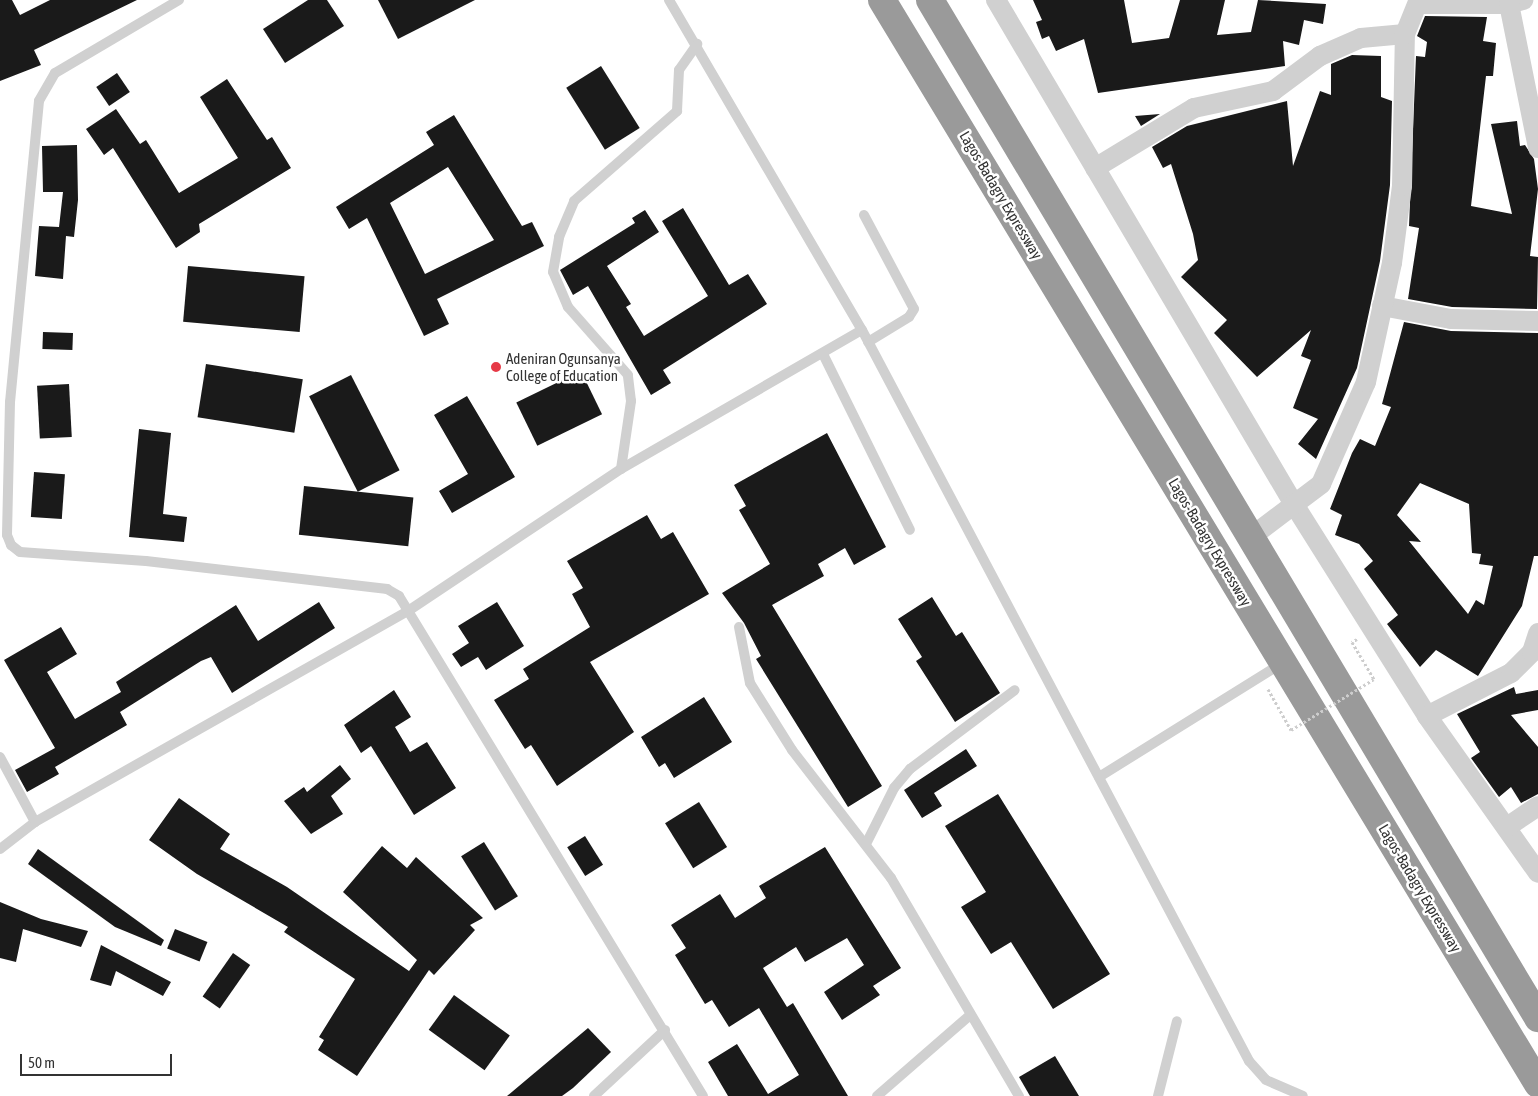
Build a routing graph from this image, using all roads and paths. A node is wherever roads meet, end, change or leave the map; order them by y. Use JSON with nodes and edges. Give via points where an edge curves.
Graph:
{"nodes":[{"id":1,"x":179,"y":0,"type":"edge"},
{"id":2,"x":669,"y":0,"type":"edge"},
{"id":3,"x":882,"y":0,"type":"edge"},
{"id":4,"x":930,"y":0,"type":"edge"},
{"id":5,"x":996,"y":0,"type":"edge"},
{"id":6,"x":1419,"y":2,"type":"edge"},
{"id":7,"x":1516,"y":2,"type":"edge"},
{"id":8,"x":1405,"y":34,"type":"junction"},
{"id":9,"x":698,"y":44,"type":"junction"},
{"id":10,"x":1538,"y":148,"type":"edge"},
{"id":11,"x":1094,"y":168,"type":"junction"},
{"id":12,"x":864,"y":215,"type":"dead end"},
{"id":13,"x":1382,"y":306,"type":"junction"},
{"id":14,"x":1538,"y":321,"type":"edge"},
{"id":15,"x":862,"y":330,"type":"junction"},
{"id":16,"x":868,"y":342,"type":"junction"},
{"id":17,"x":823,"y":354,"type":"junction"},
{"id":18,"x":621,"y":469,"type":"junction"},
{"id":19,"x":1295,"y":506,"type":"junction"},
{"id":20,"x":910,"y":530,"type":"dead end"},
{"id":21,"x":1251,"y":538,"type":"junction"},
{"id":22,"x":411,"y":609,"type":"junction"},
{"id":23,"x":739,"y":627,"type":"dead end"},
{"id":24,"x":1538,"y":633,"type":"edge"},
{"id":25,"x":1352,"y":642,"type":"dead end"},
{"id":26,"x":1283,"y":662,"type":"junction"},
{"id":27,"x":1015,"y":690,"type":"dead end"},
{"id":28,"x":1270,"y":693,"type":"dead end"},
{"id":29,"x":1427,"y":716,"type":"junction"},
{"id":30,"x":0,"y":757,"type":"edge"},
{"id":31,"x":1099,"y":777,"type":"junction"},
{"id":32,"x":1538,"y":806,"type":"edge"},
{"id":33,"x":35,"y":822,"type":"junction"},
{"id":34,"x":1507,"y":827,"type":"junction"},
{"id":35,"x":866,"y":844,"type":"junction"},
{"id":36,"x":0,"y":850,"type":"edge"},
{"id":37,"x":1538,"y":873,"type":"edge"},
{"id":38,"x":969,"y":1016,"type":"junction"},
{"id":39,"x":1538,"y":1018,"type":"edge"},
{"id":40,"x":1177,"y":1021,"type":"dead end"},
{"id":41,"x":665,"y":1030,"type":"junction"},
{"id":42,"x":1538,"y":1084,"type":"edge"},
{"id":43,"x":594,"y":1096,"type":"edge"},
{"id":44,"x":703,"y":1096,"type":"edge"},
{"id":45,"x":877,"y":1096,"type":"edge"},
{"id":46,"x":1019,"y":1096,"type":"edge"},
{"id":47,"x":1158,"y":1096,"type":"edge"},
{"id":48,"x":1303,"y":1096,"type":"edge"}],
"edges":[{"from":1,"to":22,"type":"lane","via":[[55,73],[39,101],[10,402],[7,535],[20,552],[146,561],[387,589]]},
{"from":2,"to":9,"type":"lane"},
{"from":3,"to":26,"type":"highway","name":"Lagos-Badagry Expressway"},
{"from":4,"to":21,"type":"highway"},
{"from":5,"to":11,"type":"street"},
{"from":6,"to":7,"type":"street"},
{"from":6,"to":8,"type":"street"},
{"from":7,"to":10,"type":"street"},
{"from":8,"to":11,"type":"street","via":[[1361,38],[1320,56],[1273,91],[1194,108]]},
{"from":8,"to":13,"type":"street","via":[[1402,186]]},
{"from":9,"to":15,"type":"lane"},
{"from":9,"to":18,"type":"lane","via":[[679,70],[677,110],[574,201],[559,237],[553,272],[568,307],[628,375],[631,402]]},
{"from":11,"to":19,"type":"street"},
{"from":12,"to":16,"type":"lane","via":[[914,309],[909,317]]},
{"from":13,"to":14,"type":"street","via":[[1451,319]]},
{"from":13,"to":19,"type":"street","via":[[1366,382],[1343,436],[1321,484]]},
{"from":15,"to":16,"type":"lane"},
{"from":15,"to":17,"type":"lane"},
{"from":16,"to":31,"type":"lane"},
{"from":17,"to":18,"type":"lane"},
{"from":17,"to":20,"type":"lane"},
{"from":18,"to":22,"type":"lane"},
{"from":19,"to":21,"type":"street"},
{"from":19,"to":29,"type":"street"},
{"from":21,"to":39,"type":"highway"},
{"from":22,"to":33,"type":"lane"},
{"from":22,"to":41,"type":"lane"},
{"from":23,"to":35,"type":"lane","via":[[750,683],[792,750]]},
{"from":24,"to":29,"type":"street","via":[[1532,652],[1511,673]]},
{"from":25,"to":28,"type":"path","bridge":true,"via":[[1374,679],[1292,730]]},
{"from":26,"to":31,"type":"lane"},
{"from":26,"to":42,"type":"highway","name":"Lagos-Badagry Expressway"},
{"from":27,"to":35,"type":"lane","via":[[910,770],[894,788]]},
{"from":29,"to":34,"type":"street"},
{"from":30,"to":33,"type":"lane"},
{"from":31,"to":48,"type":"lane","via":[[1250,1061],[1266,1080]]},
{"from":32,"to":34,"type":"street"},
{"from":33,"to":36,"type":"lane"},
{"from":34,"to":37,"type":"street"},
{"from":35,"to":38,"type":"lane","via":[[892,878]]},
{"from":38,"to":45,"type":"lane"},
{"from":38,"to":46,"type":"lane"},
{"from":40,"to":47,"type":"lane"},
{"from":41,"to":43,"type":"lane"},
{"from":41,"to":44,"type":"lane"}]}
